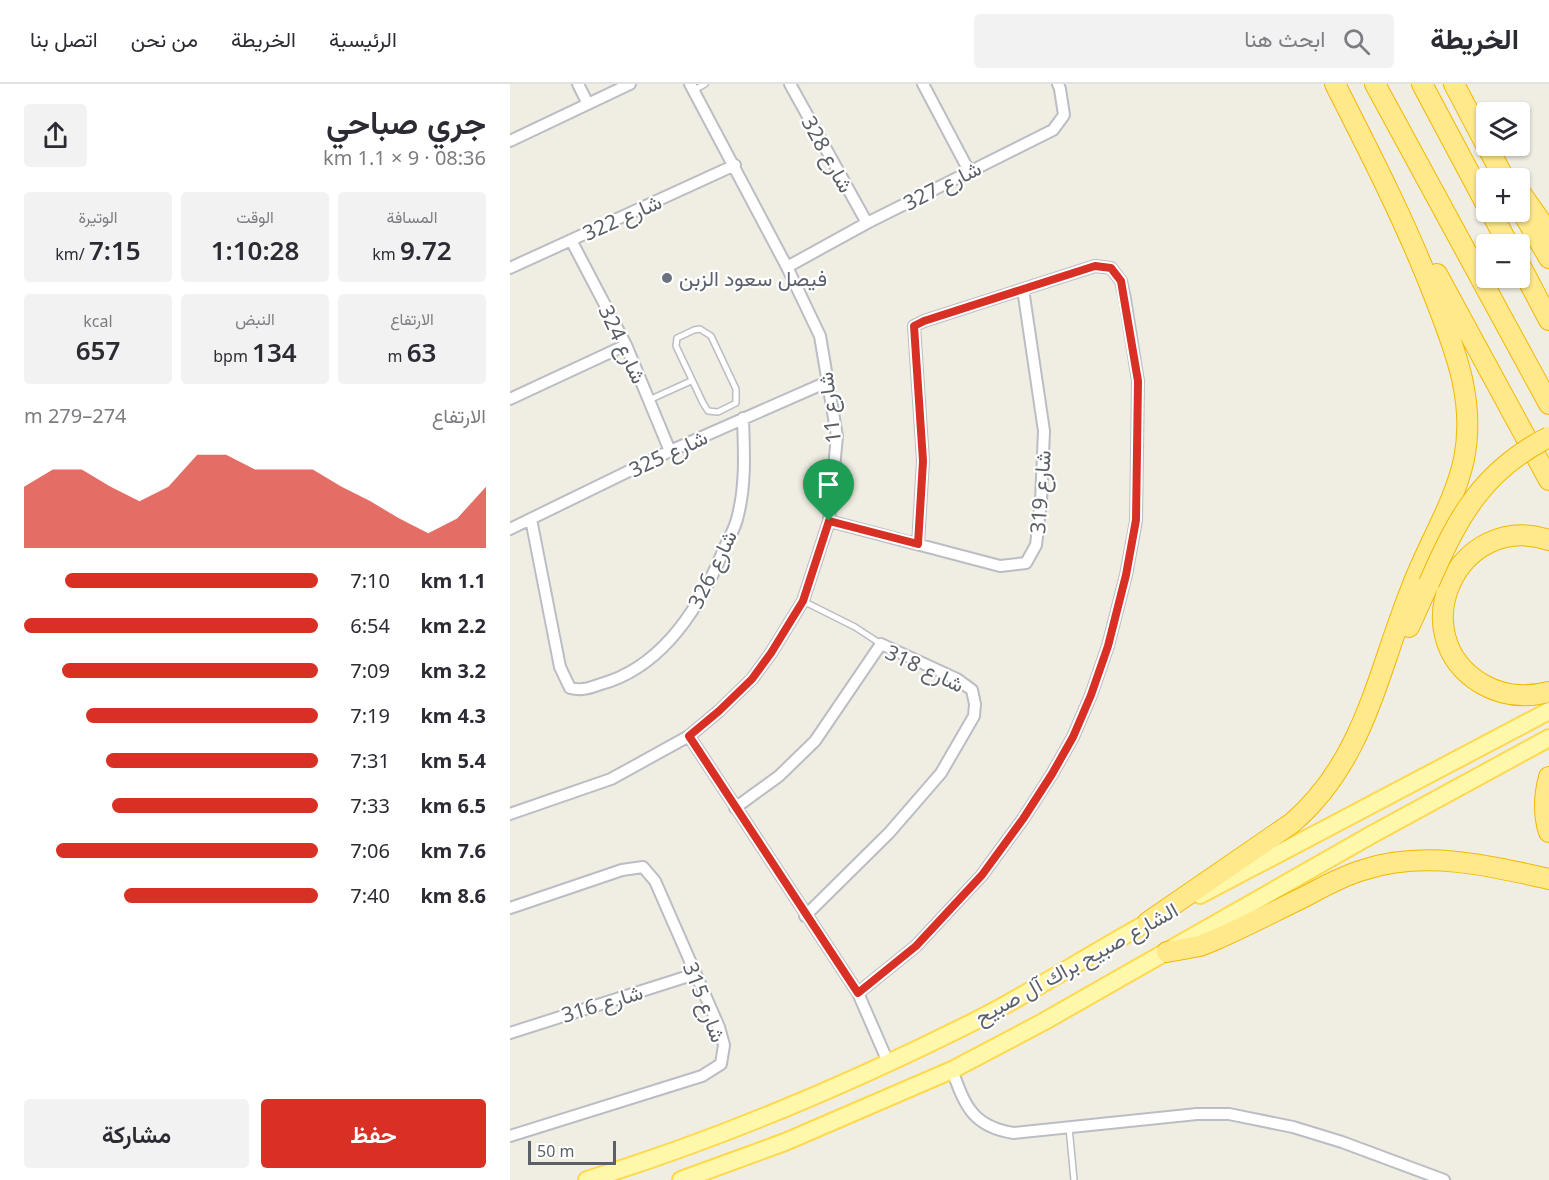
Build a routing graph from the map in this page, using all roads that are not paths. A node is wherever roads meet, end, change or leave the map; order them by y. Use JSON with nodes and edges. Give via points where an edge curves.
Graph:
{"nodes":[{"id":1,"x":578,"y":84,"type":"edge"},
{"id":2,"x":630,"y":84,"type":"edge"},
{"id":3,"x":705,"y":84,"type":"edge"},
{"id":4,"x":790,"y":84,"type":"edge"},
{"id":5,"x":923,"y":84,"type":"edge"},
{"id":6,"x":1058,"y":84,"type":"edge"},
{"id":7,"x":1335,"y":84,"type":"edge"},
{"id":8,"x":1375,"y":84,"type":"edge"},
{"id":9,"x":1422,"y":84,"type":"edge"},
{"id":10,"x":1454,"y":84,"type":"edge"},
{"id":11,"x":692,"y":87,"type":"edge"},
{"id":12,"x":588,"y":104,"type":"junction"},
{"id":13,"x":1476,"y":125,"type":"edge"},
{"id":14,"x":510,"y":141,"type":"edge"},
{"id":15,"x":735,"y":165,"type":"junction"},
{"id":16,"x":969,"y":171,"type":"junction"},
{"id":17,"x":1476,"y":185,"type":"edge"},
{"id":18,"x":1530,"y":206,"type":"edge"},
{"id":19,"x":1399,"y":210,"type":"junction"},
{"id":20,"x":1528,"y":222,"type":"edge"},
{"id":21,"x":867,"y":224,"type":"junction"},
{"id":22,"x":1549,"y":233,"type":"edge"},
{"id":23,"x":572,"y":240,"type":"junction"},
{"id":24,"x":1549,"y":258,"type":"edge"},
{"id":25,"x":787,"y":267,"type":"junction"},
{"id":26,"x":510,"y":268,"type":"edge"},
{"id":27,"x":1530,"y":284,"type":"edge"},
{"id":28,"x":1023,"y":289,"type":"junction"},
{"id":29,"x":1549,"y":320,"type":"edge"},
{"id":30,"x":626,"y":345,"type":"junction"},
{"id":31,"x":692,"y":381,"type":"junction"},
{"id":32,"x":827,"y":382,"type":"junction"},
{"id":33,"x":510,"y":399,"type":"edge"},
{"id":34,"x":649,"y":400,"type":"junction"},
{"id":35,"x":1549,"y":404,"type":"edge"},
{"id":36,"x":743,"y":418,"type":"junction"},
{"id":37,"x":1549,"y":437,"type":"edge"},
{"id":38,"x":670,"y":451,"type":"junction"},
{"id":39,"x":1549,"y":480,"type":"edge"},
{"id":40,"x":531,"y":519,"type":"junction"},
{"id":41,"x":829,"y":521,"type":"junction"},
{"id":42,"x":510,"y":529,"type":"edge"},
{"id":43,"x":1549,"y":540,"type":"edge"},
{"id":44,"x":918,"y":544,"type":"junction"},
{"id":45,"x":803,"y":601,"type":"junction"},
{"id":46,"x":881,"y":644,"type":"junction"},
{"id":47,"x":1549,"y":692,"type":"edge"},
{"id":48,"x":1374,"y":696,"type":"junction"},
{"id":49,"x":1549,"y":711,"type":"edge"},
{"id":50,"x":689,"y":736,"type":"junction"},
{"id":51,"x":1549,"y":738,"type":"edge"},
{"id":52,"x":1549,"y":777,"type":"edge"},
{"id":53,"x":735,"y":808,"type":"junction"},
{"id":54,"x":510,"y":814,"type":"edge"},
{"id":55,"x":1549,"y":832,"type":"edge"},
{"id":56,"x":1447,"y":861,"type":"junction"},
{"id":57,"x":1549,"y":879,"type":"edge"},
{"id":58,"x":1549,"y":890,"type":"edge"},
{"id":59,"x":510,"y":908,"type":"edge"},
{"id":60,"x":806,"y":916,"type":"junction"},
{"id":61,"x":1148,"y":922,"type":"junction"},
{"id":62,"x":1167,"y":952,"type":"junction"},
{"id":63,"x":695,"y":974,"type":"junction"},
{"id":64,"x":858,"y":993,"type":"junction"},
{"id":65,"x":510,"y":1033,"type":"edge"},
{"id":66,"x":888,"y":1062,"type":"junction"},
{"id":67,"x":952,"y":1070,"type":"junction"},
{"id":68,"x":1069,"y":1127,"type":"junction"},
{"id":69,"x":510,"y":1136,"type":"edge"},
{"id":70,"x":587,"y":1180,"type":"edge"},
{"id":71,"x":681,"y":1180,"type":"edge"},
{"id":72,"x":1074,"y":1180,"type":"edge"},
{"id":73,"x":1444,"y":1180,"type":"edge"}],
"edges":[{"from":1,"to":12,"type":"street"},
{"from":2,"to":12,"type":"street"},
{"from":3,"to":11,"type":"lane"},
{"from":4,"to":21,"type":"street","name":"شارع 328"},
{"from":5,"to":16,"type":"street"},
{"from":6,"to":16,"type":"street","name":"شارع 327","via":[[1064,115],[1053,130]]},
{"from":7,"to":19,"type":"highway"},
{"from":8,"to":35,"type":"highway"},
{"from":9,"to":17,"type":"highway"},
{"from":10,"to":13,"type":"highway"},
{"from":11,"to":15,"type":"street","name":"شارع 11"},
{"from":12,"to":14,"type":"street"},
{"from":15,"to":23,"type":"street","name":"شارع 322"},
{"from":15,"to":25,"type":"street","name":"شارع 11"},
{"from":16,"to":21,"type":"street","name":"شارع 327"},
{"from":18,"to":22,"type":"highway"},
{"from":19,"to":39,"type":"highway"},
{"from":19,"to":48,"type":"highway","via":[[1455,349],[1465,391],[1467,435],[1453,498],[1407,597]]},
{"from":20,"to":24,"type":"highway"},
{"from":21,"to":25,"type":"street","name":"شارع 327"},
{"from":23,"to":26,"type":"street","name":"شارع 322"},
{"from":23,"to":30,"type":"street","name":"شارع 324"},
{"from":25,"to":32,"type":"street","name":"شارع 11","via":[[820,336]]},
{"from":27,"to":29,"type":"highway"},
{"from":28,"to":44,"type":"street","via":[[914,326],[923,461]]},
{"from":28,"to":44,"type":"street","name":"شارع 319","via":[[1044,431],[1036,545],[1026,563],[1000,566]]},
{"from":28,"to":64,"type":"street","via":[[1095,266],[1111,268],[1121,281],[1138,381],[1136,520],[1126,575],[1091,695],[1052,774],[982,875],[916,946]]},
{"from":30,"to":33,"type":"street"},
{"from":30,"to":34,"type":"street","name":"شارع 324"},
{"from":31,"to":31,"type":"lane","via":[[708,411],[718,412],[736,403],[736,389],[711,336],[700,329],[681,335],[676,342]]},
{"from":31,"to":34,"type":"lane"},
{"from":32,"to":36,"type":"street","name":"شارع 325"},
{"from":32,"to":41,"type":"street","name":"شارع 11","via":[[837,436]]},
{"from":34,"to":38,"type":"street","name":"شارع 324"},
{"from":36,"to":38,"type":"street","name":"شارع 325"},
{"from":36,"to":40,"type":"street","name":"شارع 326","via":[[744,473],[738,516],[705,591],[688,618],[653,656],[617,680],[580,691],[570,688],[566,681]]},
{"from":37,"to":48,"type":"highway","bridge":true,"via":[[1497,471],[1464,512]]},
{"from":38,"to":40,"type":"street","name":"شارع 325"},
{"from":40,"to":42,"type":"street","name":"شارع 325"},
{"from":41,"to":44,"type":"street","name":"شارع 319"},
{"from":41,"to":45,"type":"street","name":"شارع 11"},
{"from":43,"to":47,"type":"highway","via":[[1515,536],[1484,544],[1453,575],[1442,613],[1447,640],[1457,661],[1474,679],[1501,693]]},
{"from":45,"to":46,"type":"lane"},
{"from":45,"to":50,"type":"street","name":"شارع 11","via":[[752,679]]},
{"from":46,"to":53,"type":"street","name":"شارع 318","via":[[815,741],[780,776]]},
{"from":46,"to":60,"type":"street","name":"شارع 318","via":[[957,679],[972,690],[974,716],[934,781],[889,833]]},
{"from":48,"to":61,"type":"highway","via":[[1346,758],[1309,808]]},
{"from":49,"to":61,"type":"main road","name":"الشارع صبيح براك آل صبيح"},
{"from":50,"to":53,"type":"street"},
{"from":50,"to":54,"type":"street","name":"شارع 11","via":[[611,779]]},
{"from":51,"to":62,"type":"main road","name":"الشارع صبيح براك آل صبيح"},
{"from":52,"to":55,"type":"highway","via":[[1544,802]]},
{"from":53,"to":60,"type":"street"},
{"from":56,"to":57,"type":"highway"},
{"from":56,"to":58,"type":"highway"},
{"from":56,"to":62,"type":"highway","via":[[1418,860],[1362,870],[1217,939]]},
{"from":59,"to":63,"type":"street","name":"شارع 315","via":[[622,870],[643,867],[656,881]]},
{"from":60,"to":64,"type":"street"},
{"from":61,"to":66,"type":"main road","name":"الشارع صبيح براك آل صبيح","via":[[981,1018]]},
{"from":62,"to":67,"type":"main road","name":"الشارع صبيح براك آل صبيح"},
{"from":63,"to":65,"type":"street","name":"شارع 316"},
{"from":63,"to":69,"type":"street","name":"شارع 315","via":[[719,1027],[724,1045],[721,1064],[702,1076]]},
{"from":64,"to":66,"type":"street"},
{"from":66,"to":70,"type":"main road","name":"الشارع صبيح براك آل صبيح","via":[[717,1136]]},
{"from":67,"to":68,"type":"street","via":[[969,1110],[989,1127],[1014,1133]]},
{"from":67,"to":71,"type":"main road","name":"الشارع صبيح براك آل صبيح","via":[[785,1142]]},
{"from":68,"to":72,"type":"lane"},
{"from":68,"to":73,"type":"street","via":[[1229,1114],[1313,1132]]}]}
